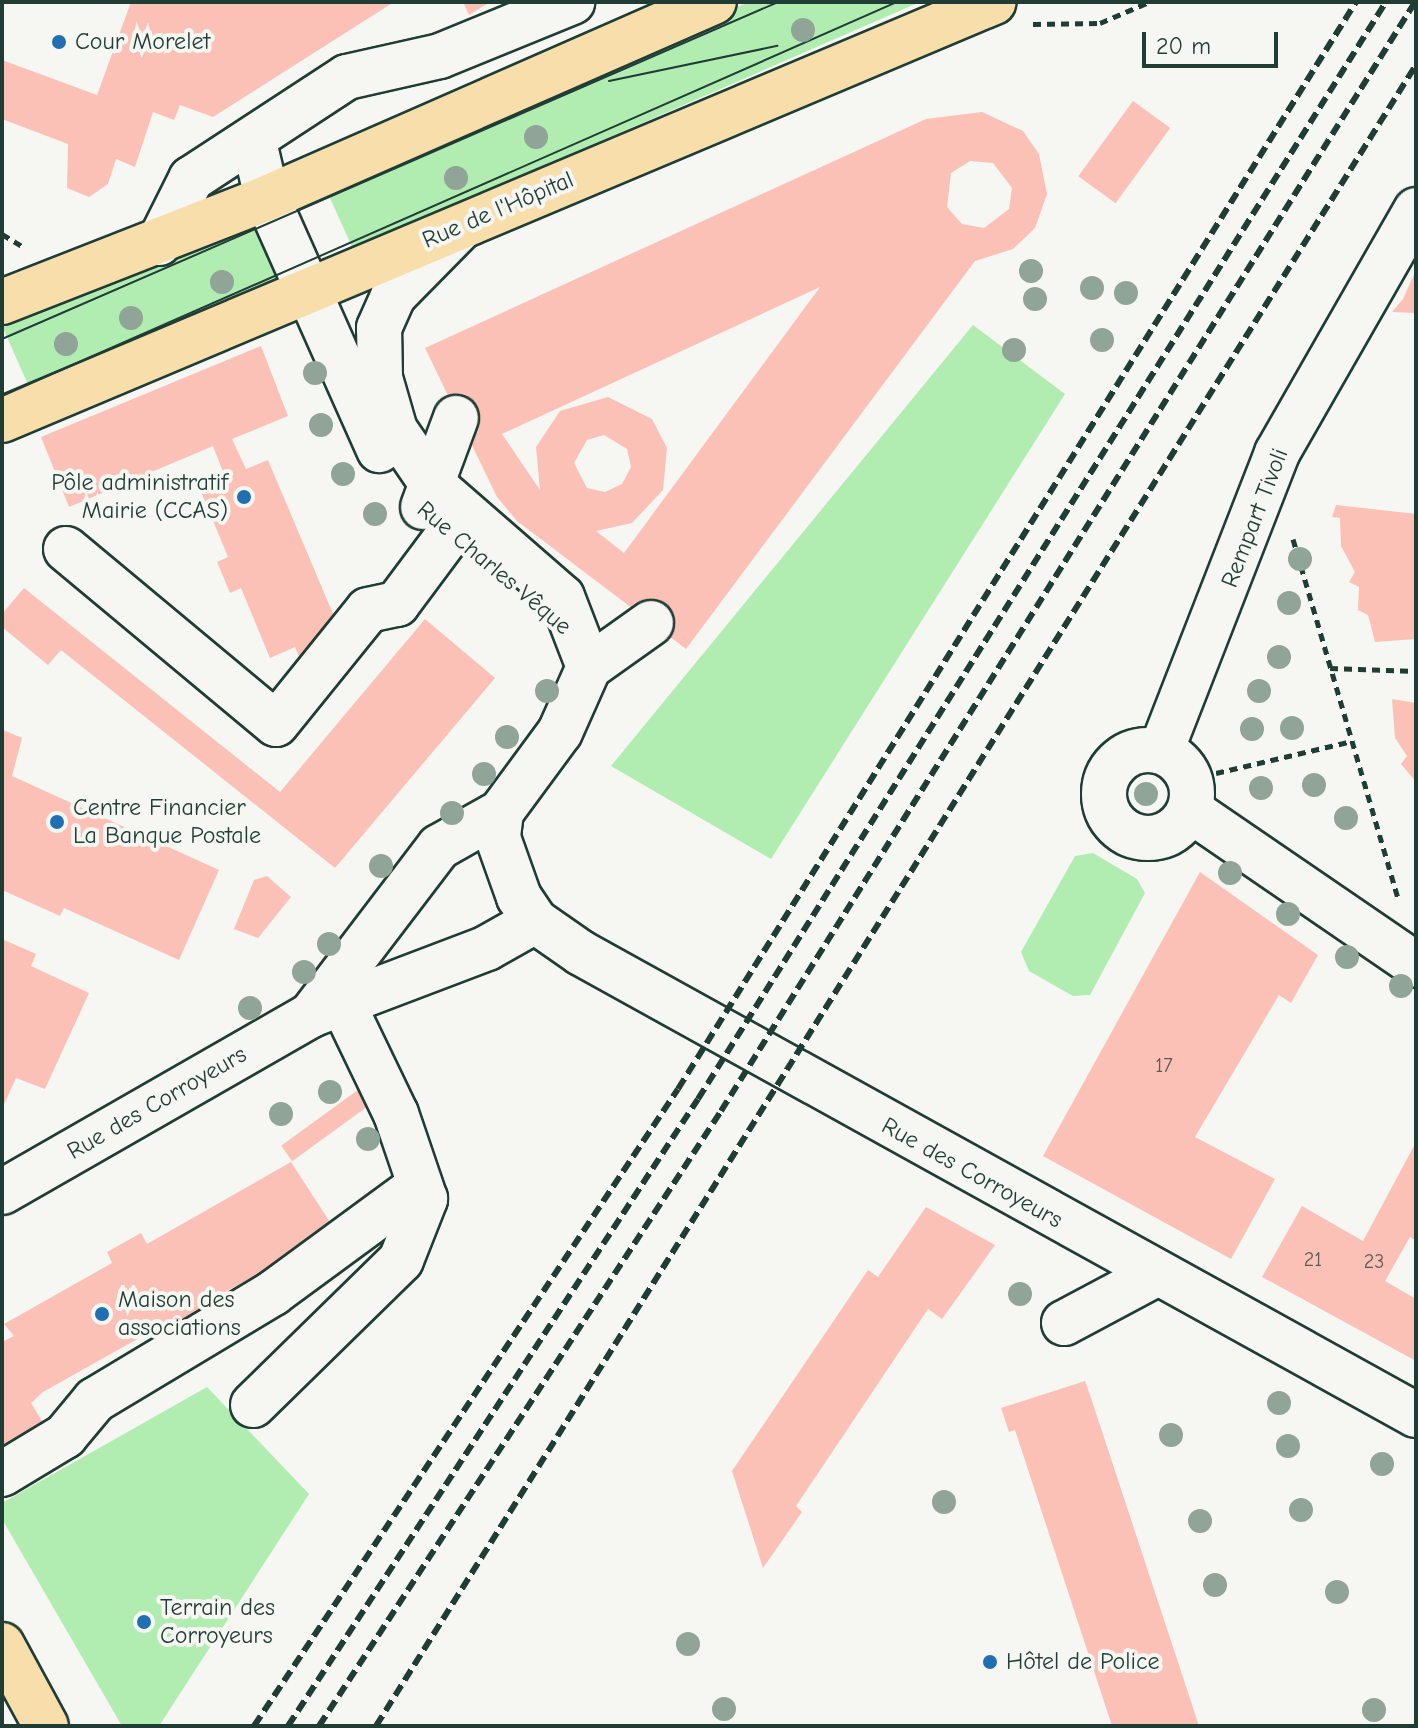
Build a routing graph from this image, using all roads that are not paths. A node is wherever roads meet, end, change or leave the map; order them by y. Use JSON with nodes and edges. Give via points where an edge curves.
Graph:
{"nodes":[{"id":1,"x":572,"y":2,"type":"edge"},
{"id":2,"x":714,"y":2,"type":"edge"},
{"id":3,"x":994,"y":2,"type":"edge"},
{"id":4,"x":254,"y":142,"type":"junction"},
{"id":5,"x":267,"y":198,"type":"junction"},
{"id":6,"x":1416,"y":210,"type":"edge"},
{"id":7,"x":466,"y":223,"type":"junction"},
{"id":8,"x":159,"y":243,"type":"junction"},
{"id":9,"x":309,"y":288,"type":"junction"},
{"id":10,"x":2,"y":302,"type":"edge"},
{"id":11,"x":2,"y":420,"type":"edge"},
{"id":12,"x":459,"y":426,"type":"dead end"},
{"id":13,"x":435,"y":509,"type":"junction"},
{"id":14,"x":66,"y":549,"type":"dead end"},
{"id":15,"x":640,"y":614,"type":"dead end"},
{"id":16,"x":583,"y":653,"type":"junction"},
{"id":17,"x":501,"y":812,"type":"junction"},
{"id":18,"x":535,"y":921,"type":"junction"},
{"id":19,"x":1416,"y":965,"type":"edge"},
{"id":20,"x":327,"y":1008,"type":"junction"},
{"id":21,"x":420,"y":1185,"type":"junction"},
{"id":22,"x":2,"y":1192,"type":"edge"},
{"id":23,"x":1156,"y":1274,"type":"junction"},
{"id":24,"x":1064,"y":1323,"type":"dead end"},
{"id":25,"x":253,"y":1405,"type":"dead end"},
{"id":26,"x":1416,"y":1415,"type":"edge"},
{"id":27,"x":2,"y":1474,"type":"edge"},
{"id":28,"x":2,"y":1645,"type":"edge"},
{"id":29,"x":46,"y":1726,"type":"edge"}],
"edges":[{"from":1,"to":4,"type":"street","via":[[440,56],[347,77]]},
{"from":2,"to":5,"type":"main road"},
{"from":3,"to":7,"type":"main road","name":"Rue de l'Hôpital"},
{"from":4,"to":5,"type":"street","name":"Rue Charles Vêque"},
{"from":4,"to":8,"type":"street","via":[[191,179]]},
{"from":5,"to":8,"type":"main road"},
{"from":5,"to":9,"type":"street","name":"Rue Charles Vêque"},
{"from":6,"to":19,"type":"street","name":"Rempart Tivoli","via":[[1272,467],[1180,780]]},
{"from":7,"to":9,"type":"main road","name":"Rue de l'Hôpital"},
{"from":7,"to":13,"type":"street","name":"Rue Charles Vêque","via":[[393,296],[379,328],[380,378],[395,430]]},
{"from":8,"to":10,"type":"main road"},
{"from":9,"to":11,"type":"main road","name":"Rue de l'Hôpital"},
{"from":9,"to":13,"type":"street","name":"Rue Charles Vêque","via":[[377,446]]},
{"from":12,"to":13,"type":"street"},
{"from":13,"to":14,"type":"street","via":[[397,604],[368,610],[276,724]]},
{"from":13,"to":16,"type":"street","name":"Rue Charles Vêque"},
{"from":15,"to":16,"type":"street","name":"Rue des Corroyeurs"},
{"from":16,"to":17,"type":"street","name":"Rue des Corroyeurs","via":[[560,732]]},
{"from":17,"to":18,"type":"street","name":"Rue des Corroyeurs","via":[[503,861]]},
{"from":17,"to":20,"type":"street","name":"Rue des Corroyeurs","via":[[439,847]]},
{"from":18,"to":20,"type":"street","name":"Rue des Corroyeurs","via":[[487,948]]},
{"from":18,"to":23,"type":"street","name":"Rue des Corroyeurs","via":[[600,965]]},
{"from":20,"to":21,"type":"street"},
{"from":20,"to":22,"type":"street","name":"Rue des Corroyeurs"},
{"from":21,"to":25,"type":"street","via":[[425,1199],[401,1260]]},
{"from":21,"to":27,"type":"street","via":[[273,1293],[95,1400],[65,1436]]},
{"from":23,"to":24,"type":"street"},
{"from":23,"to":26,"type":"street","name":"Rue des Corroyeurs"},
{"from":28,"to":29,"type":"main road"}]}
